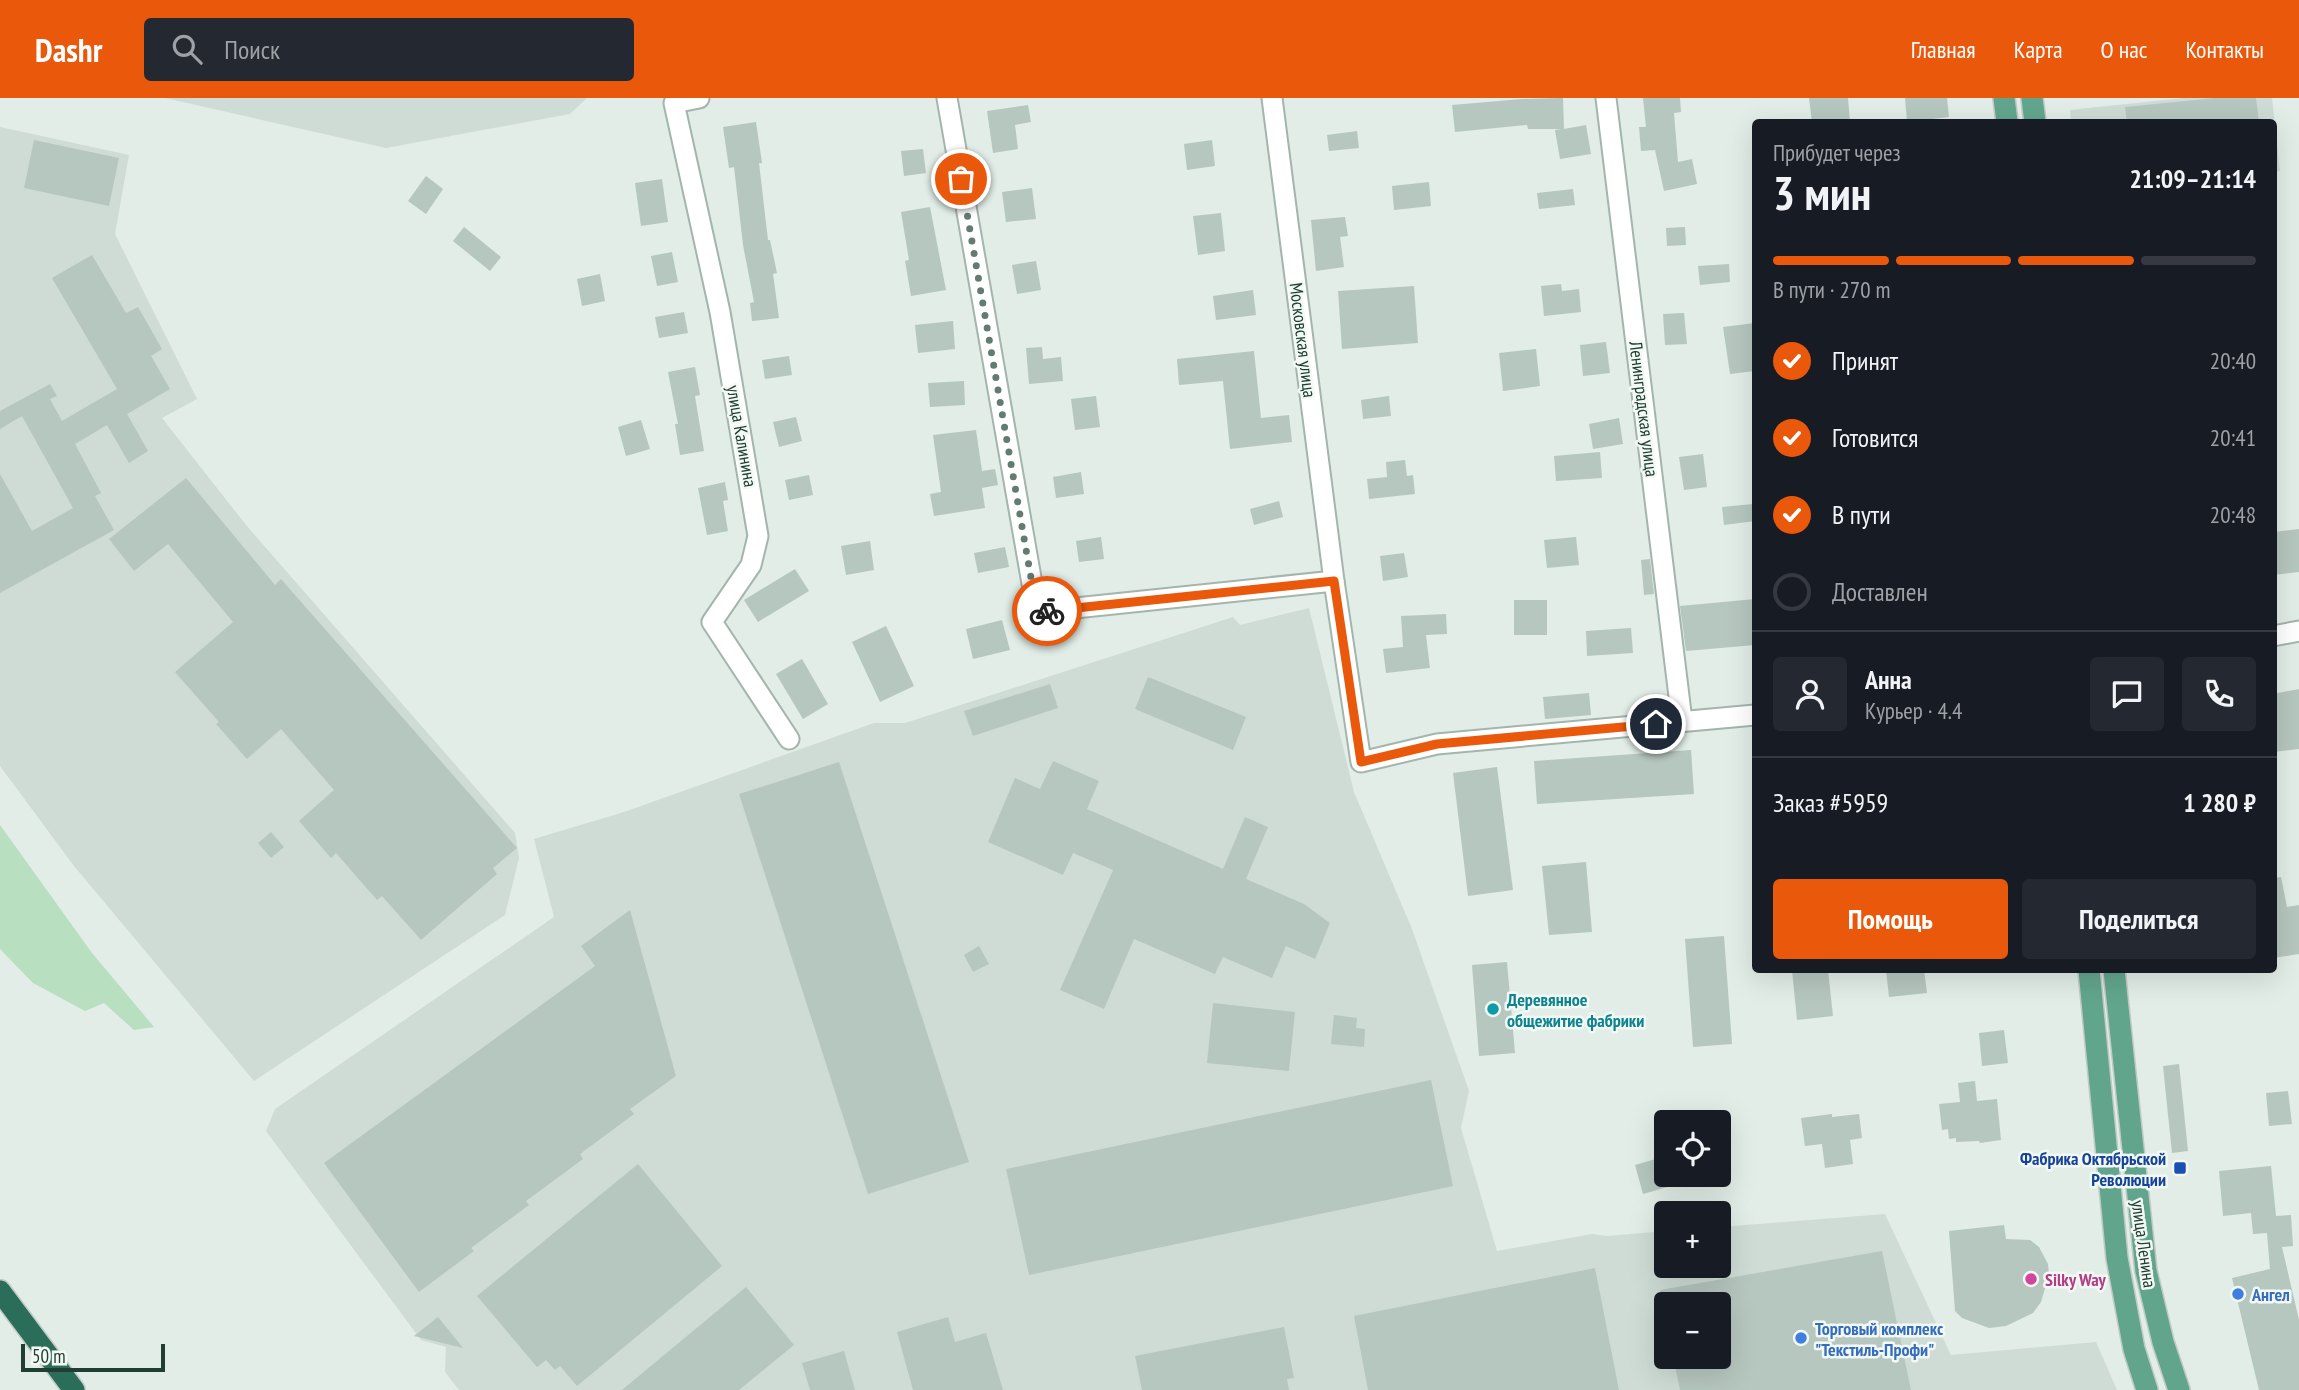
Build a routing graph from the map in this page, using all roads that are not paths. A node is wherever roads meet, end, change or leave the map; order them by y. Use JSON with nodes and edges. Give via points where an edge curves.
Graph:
{"nodes":[{"id":1,"x":699,"y":98,"type":"edge"},
{"id":2,"x":947,"y":98,"type":"edge"},
{"id":3,"x":1272,"y":98,"type":"edge"},
{"id":4,"x":1606,"y":98,"type":"edge"},
{"id":5,"x":2004,"y":98,"type":"edge"},
{"id":6,"x":2032,"y":98,"type":"edge"},
{"id":7,"x":2007,"y":119,"type":"edge"},
{"id":8,"x":2035,"y":119,"type":"edge"},
{"id":9,"x":1334,"y":581,"type":"junction"},
{"id":10,"x":2299,"y":631,"type":"edge"},
{"id":11,"x":2277,"y":635,"type":"edge"},
{"id":12,"x":1752,"y":715,"type":"edge"},
{"id":13,"x":1682,"y":721,"type":"junction"},
{"id":14,"x":789,"y":739,"type":"dead end"},
{"id":15,"x":2089,"y":973,"type":"edge"},
{"id":16,"x":2115,"y":973,"type":"edge"},
{"id":17,"x":0,"y":1291,"type":"edge"},
{"id":18,"x":74,"y":1390,"type":"edge"},
{"id":19,"x":2147,"y":1390,"type":"edge"},
{"id":20,"x":2179,"y":1390,"type":"edge"}],
"edges":[{"from":1,"to":14,"type":"street","name":"улица Калинина","via":[[674,103],[720,312],[758,536],[751,565],[712,622]]},
{"from":2,"to":9,"type":"street","via":[[1037,612]]},
{"from":3,"to":9,"type":"street","name":"Московская улица"},
{"from":4,"to":13,"type":"street","name":"Ленинградская улица"},
{"from":5,"to":7,"type":"main road"},
{"from":6,"to":8,"type":"main road"},
{"from":9,"to":13,"type":"street","name":"Московская улица","via":[[1361,762],[1437,744]]},
{"from":10,"to":11,"type":"street"},
{"from":12,"to":13,"type":"street"},
{"from":15,"to":19,"type":"main road","name":"улица Ленина","via":[[2117,1258],[2134,1349]]},
{"from":16,"to":20,"type":"main road","name":"улица Ленина","via":[[2146,1271]]},
{"from":17,"to":18,"type":"highway"}]}
